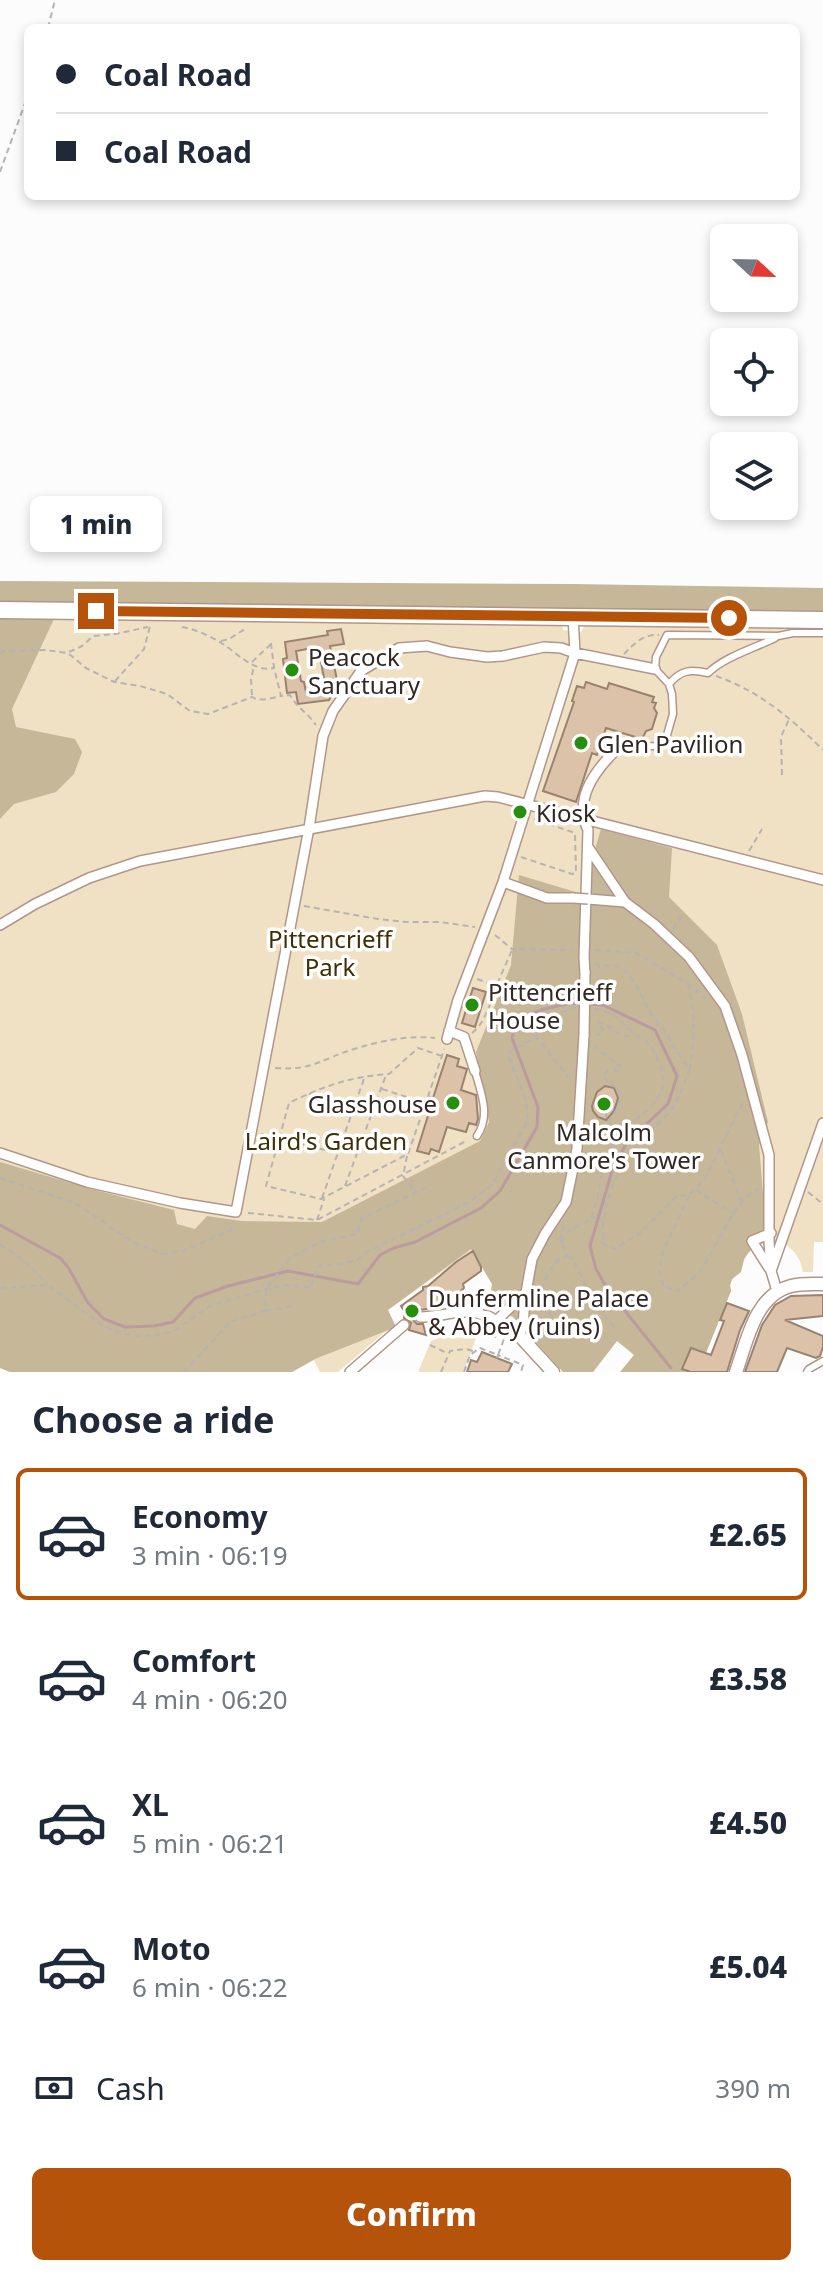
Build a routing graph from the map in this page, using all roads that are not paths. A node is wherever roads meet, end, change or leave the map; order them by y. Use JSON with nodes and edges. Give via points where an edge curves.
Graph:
{"nodes":[{"id":1,"x":0,"y":610,"type":"edge"},
{"id":2,"x":573,"y":616,"type":"junction"},
{"id":3,"x":823,"y":620,"type":"edge"},
{"id":4,"x":823,"y":633,"type":"edge"},
{"id":5,"x":778,"y":636,"type":"junction"},
{"id":6,"x":575,"y":653,"type":"junction"},
{"id":7,"x":655,"y":669,"type":"junction"},
{"id":8,"x":669,"y":684,"type":"junction"},
{"id":9,"x":614,"y":752,"type":"joint"},
{"id":10,"x":527,"y":805,"type":"junction"},
{"id":11,"x":583,"y":820,"type":"junction"},
{"id":12,"x":309,"y":828,"type":"junction"},
{"id":13,"x":588,"y":847,"type":"junction"},
{"id":14,"x":823,"y":880,"type":"edge"},
{"id":15,"x":503,"y":882,"type":"junction"},
{"id":16,"x":625,"y":902,"type":"junction"},
{"id":17,"x":0,"y":925,"type":"edge"},
{"id":18,"x":475,"y":1071,"type":"joint"},
{"id":19,"x":823,"y":1123,"type":"edge"},
{"id":20,"x":477,"y":1136,"type":"dead end"},
{"id":21,"x":0,"y":1153,"type":"edge"},
{"id":22,"x":769,"y":1233,"type":"junction"},
{"id":23,"x":784,"y":1234,"type":"junction"},
{"id":24,"x":771,"y":1271,"type":"junction"},
{"id":25,"x":823,"y":1284,"type":"edge"},
{"id":26,"x":777,"y":1291,"type":"junction"},
{"id":27,"x":525,"y":1298,"type":"junction"},
{"id":28,"x":420,"y":1317,"type":"dead end"},
{"id":29,"x":492,"y":1319,"type":"junction"},
{"id":30,"x":404,"y":1325,"type":"dead end"},
{"id":31,"x":519,"y":1335,"type":"junction"},
{"id":32,"x":822,"y":1362,"type":"edge"},
{"id":33,"x":350,"y":1372,"type":"edge"},
{"id":34,"x":553,"y":1372,"type":"edge"},
{"id":35,"x":736,"y":1372,"type":"edge"},
{"id":36,"x":807,"y":1372,"type":"edge"}],
"edges":[{"from":1,"to":2,"type":"street"},
{"from":2,"to":3,"type":"street"},
{"from":2,"to":6,"type":"street"},
{"from":4,"to":5,"type":"lane"},
{"from":5,"to":7,"type":"lane","via":[[671,634],[656,657]]},
{"from":5,"to":8,"type":"lane","via":[[708,673],[690,669]]},
{"from":6,"to":7,"type":"street"},
{"from":6,"to":10,"type":"street"},
{"from":6,"to":12,"type":"street","via":[[544,647],[487,657],[427,646],[399,648],[361,671],[323,736]]},
{"from":7,"to":8,"type":"lane"},
{"from":8,"to":9,"type":"lane","via":[[673,714],[667,735],[656,746]]},
{"from":9,"to":11,"type":"street","via":[[596,770],[586,791]]},
{"from":10,"to":11,"type":"street"},
{"from":10,"to":12,"type":"street","via":[[485,796]]},
{"from":10,"to":15,"type":"street"},
{"from":11,"to":13,"type":"street"},
{"from":11,"to":14,"type":"street"},
{"from":12,"to":17,"type":"street","via":[[140,861],[89,878]]},
{"from":12,"to":21,"type":"street","via":[[236,1212],[87,1182]]},
{"from":13,"to":16,"type":"street"},
{"from":13,"to":27,"type":"street","bridge":true,"via":[[577,1149],[566,1202],[532,1259]]},
{"from":15,"to":16,"type":"street","bridge":true,"via":[[547,898]]},
{"from":15,"to":18,"type":"street","via":[[448,1035],[464,1037]]},
{"from":16,"to":22,"type":"street","via":[[689,957],[725,1006],[769,1155]]},
{"from":18,"to":20,"type":"lane","via":[[486,1119]]},
{"from":19,"to":23,"type":"street"},
{"from":22,"to":23,"type":"street"},
{"from":22,"to":24,"type":"street"},
{"from":22,"to":24,"type":"street","via":[[752,1241]]},
{"from":23,"to":24,"type":"street"},
{"from":24,"to":26,"type":"street"},
{"from":25,"to":26,"type":"street"},
{"from":26,"to":35,"type":"street","via":[[757,1315]]},
{"from":27,"to":29,"type":"street"},
{"from":27,"to":31,"type":"street"},
{"from":28,"to":29,"type":"street","via":[[477,1312]]},
{"from":29,"to":31,"type":"street"},
{"from":30,"to":33,"type":"street"},
{"from":31,"to":34,"type":"street"},
{"from":32,"to":36,"type":"lane"}]}
